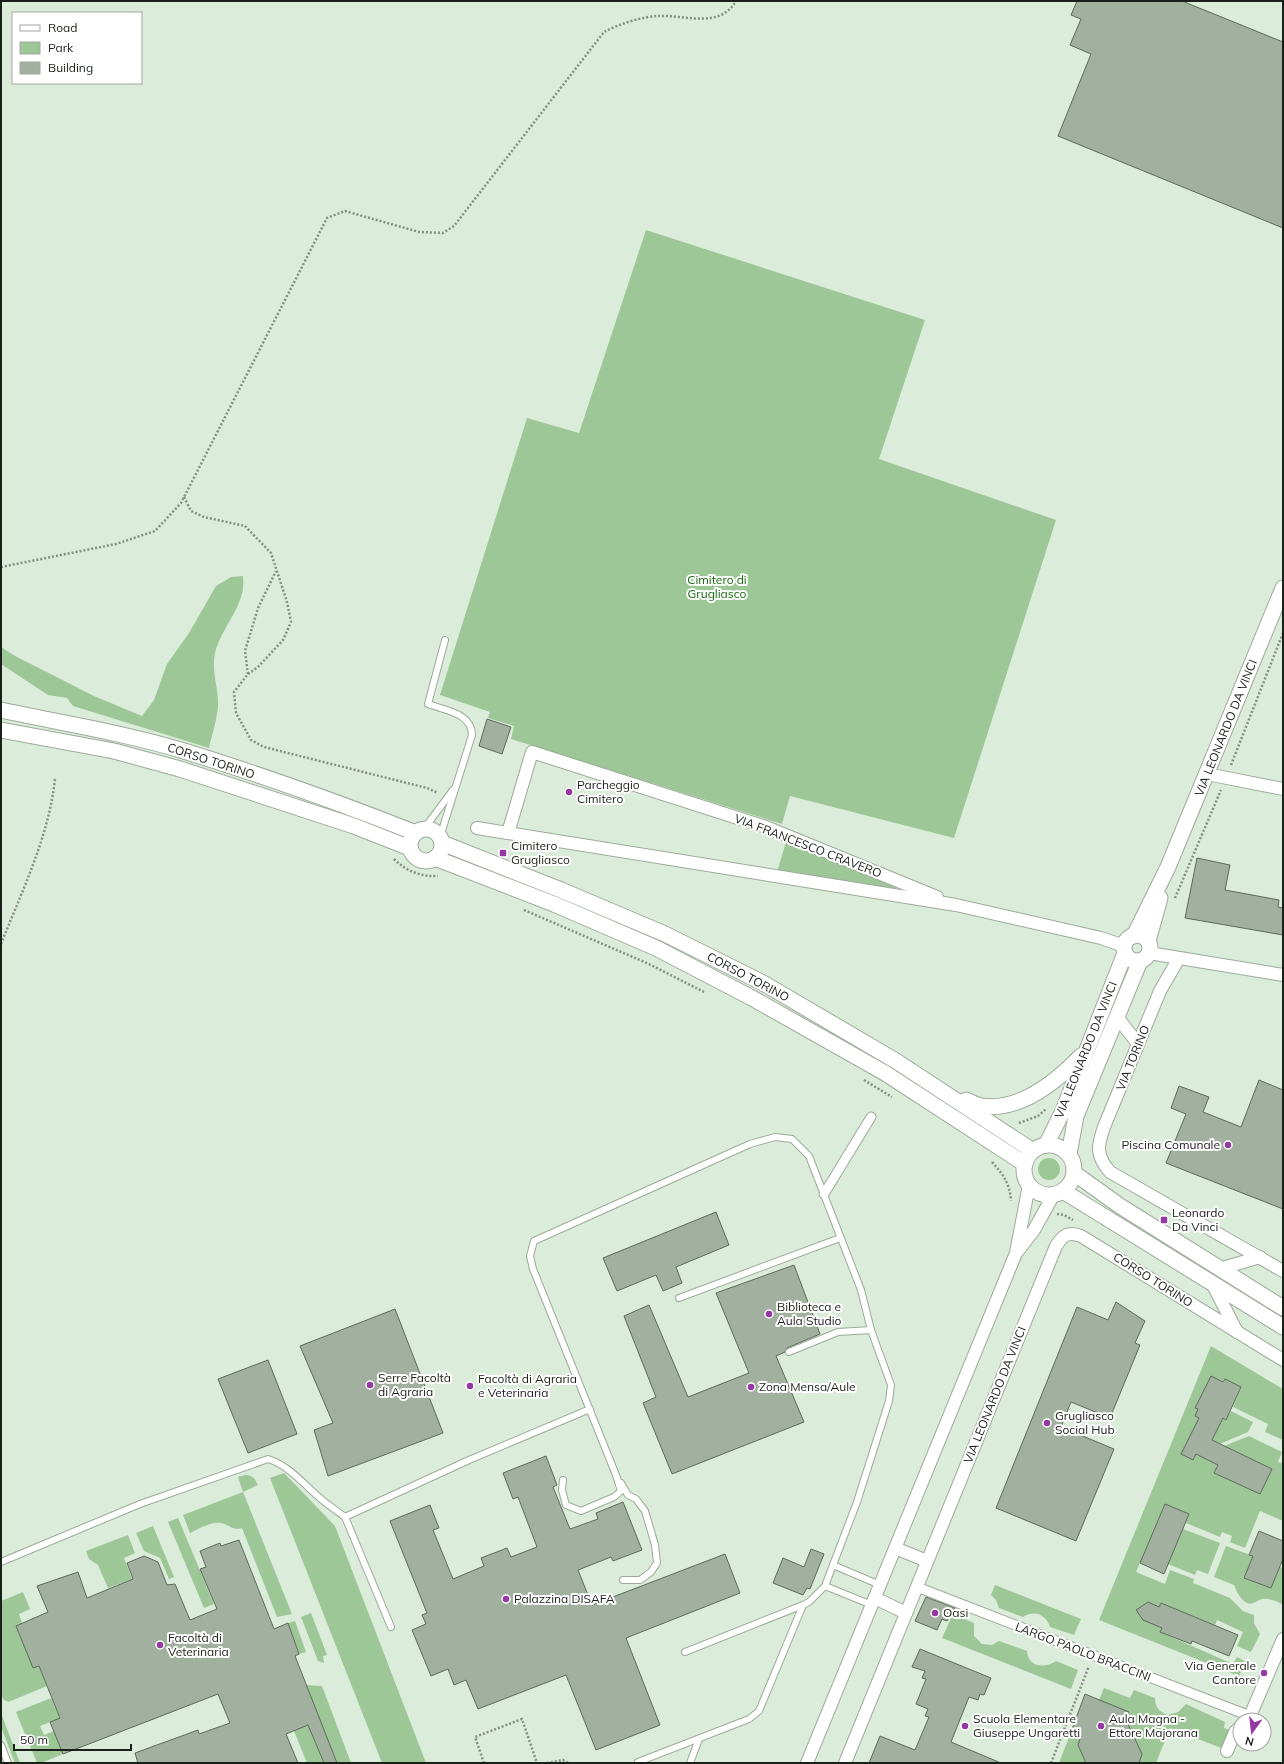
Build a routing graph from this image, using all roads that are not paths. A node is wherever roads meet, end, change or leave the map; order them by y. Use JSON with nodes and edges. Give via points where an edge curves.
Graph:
{"nodes":[{"id":1,"x":1283,"y":588,"type":"edge"},
{"id":2,"x":446,"y":640,"type":"dead end"},
{"id":3,"x":1,"y":710,"type":"edge"},
{"id":4,"x":1,"y":730,"type":"edge"},
{"id":5,"x":1207,"y":774,"type":"junction"},
{"id":6,"x":456,"y":787,"type":"junction"},
{"id":7,"x":1283,"y":789,"type":"edge"},
{"id":8,"x":477,"y":828,"type":"dead end"},
{"id":9,"x":420,"y":831,"type":"junction"},
{"id":10,"x":508,"y":833,"type":"junction"},
{"id":11,"x":441,"y":840,"type":"junction"},
{"id":12,"x":410,"y":848,"type":"junction"},
{"id":13,"x":435,"y":858,"type":"junction"},
{"id":14,"x":1168,"y":867,"type":"junction"},
{"id":15,"x":956,"y":905,"type":"junction"},
{"id":16,"x":1128,"y":945,"type":"junction"},
{"id":17,"x":1146,"y":952,"type":"junction"},
{"id":18,"x":1179,"y":958,"type":"junction"},
{"id":19,"x":1283,"y":975,"type":"edge"},
{"id":20,"x":1118,"y":1018,"type":"junction"},
{"id":21,"x":1138,"y":1044,"type":"junction"},
{"id":22,"x":1087,"y":1050,"type":"junction"},
{"id":23,"x":942,"y":1090,"type":"junction"},
{"id":24,"x":871,"y":1117,"type":"dead end"},
{"id":25,"x":1039,"y":1148,"type":"junction"},
{"id":26,"x":1069,"y":1154,"type":"junction"},
{"id":27,"x":1025,"y":1164,"type":"junction"},
{"id":28,"x":1074,"y":1173,"type":"junction"},
{"id":29,"x":1029,"y":1185,"type":"junction"},
{"id":30,"x":1058,"y":1193,"type":"junction"},
{"id":31,"x":824,"y":1194,"type":"junction"},
{"id":32,"x":1068,"y":1233,"type":"joint"},
{"id":33,"x":840,"y":1238,"type":"junction"},
{"id":34,"x":1016,"y":1253,"type":"junction"},
{"id":35,"x":1260,"y":1257,"type":"junction"},
{"id":36,"x":1219,"y":1269,"type":"junction"},
{"id":37,"x":1283,"y":1271,"type":"edge"},
{"id":38,"x":1212,"y":1283,"type":"junction"},
{"id":39,"x":679,"y":1298,"type":"dead end"},
{"id":40,"x":1283,"y":1308,"type":"edge"},
{"id":41,"x":1283,"y":1327,"type":"edge"},
{"id":42,"x":871,"y":1330,"type":"junction"},
{"id":43,"x":1237,"y":1332,"type":"junction"},
{"id":44,"x":789,"y":1352,"type":"dead end"},
{"id":45,"x":1283,"y":1360,"type":"edge"},
{"id":46,"x":590,"y":1409,"type":"junction"},
{"id":47,"x":616,"y":1474,"type":"junction"},
{"id":48,"x":563,"y":1480,"type":"dead end"},
{"id":49,"x":345,"y":1516,"type":"junction"},
{"id":50,"x":895,"y":1548,"type":"junction"},
{"id":51,"x":927,"y":1561,"type":"junction"},
{"id":52,"x":1,"y":1562,"type":"edge"},
{"id":53,"x":833,"y":1565,"type":"junction"},
{"id":54,"x":623,"y":1580,"type":"dead end"},
{"id":55,"x":880,"y":1585,"type":"junction"},
{"id":56,"x":825,"y":1586,"type":"junction"},
{"id":57,"x":917,"y":1587,"type":"junction"},
{"id":58,"x":874,"y":1602,"type":"junction"},
{"id":59,"x":803,"y":1605,"type":"junction"},
{"id":60,"x":906,"y":1613,"type":"junction"},
{"id":61,"x":391,"y":1627,"type":"dead end"},
{"id":62,"x":1283,"y":1639,"type":"edge"},
{"id":63,"x":685,"y":1652,"type":"dead end"},
{"id":64,"x":1233,"y":1712,"type":"edge"},
{"id":65,"x":1251,"y":1712,"type":"edge"},
{"id":66,"x":699,"y":1739,"type":"junction"},
{"id":67,"x":1232,"y":1739,"type":"edge"},
{"id":68,"x":1,"y":1745,"type":"edge"},
{"id":69,"x":1227,"y":1751,"type":"dead end"},
{"id":70,"x":638,"y":1762,"type":"edge"},
{"id":71,"x":8,"y":1763,"type":"edge"},
{"id":72,"x":690,"y":1763,"type":"edge"},
{"id":73,"x":806,"y":1763,"type":"edge"},
{"id":74,"x":845,"y":1763,"type":"edge"}],
"edges":[{"from":1,"to":5,"type":"street","name":"VIA LEONARDO DA VINCI"},
{"from":2,"to":6,"type":"lane","via":[[428,704],[459,715],[468,721],[472,728],[470,745]]},
{"from":3,"to":9,"type":"street","name":"CORSO TORINO","via":[[118,734],[184,751]]},
{"from":4,"to":12,"type":"street","name":"CORSO TORINO","via":[[114,750],[180,769],[354,826]]},
{"from":5,"to":7,"type":"street"},
{"from":5,"to":14,"type":"street","name":"VIA LEONARDO DA VINCI"},
{"from":6,"to":9,"type":"lane"},
{"from":6,"to":11,"type":"lane"},
{"from":8,"to":10,"type":"street","name":"VIA FRANCESCO CRAVERO"},
{"from":9,"to":11,"type":"street","name":"CORSO TORINO","via":[[435,832]]},
{"from":9,"to":12,"type":"street","via":[[410,840]]},
{"from":10,"to":15,"type":"street","name":"VIA FRANCESCO CRAVERO"},
{"from":10,"to":15,"type":"street","name":"VIA FRANCESCO CRAVERO","via":[[532,752],[766,827]]},
{"from":11,"to":13,"type":"street","via":[[441,850]]},
{"from":11,"to":23,"type":"street","name":"CORSO TORINO","via":[[665,934],[762,983]]},
{"from":12,"to":13,"type":"street","name":"CORSO TORINO","via":[[416,858],[430,861]]},
{"from":13,"to":27,"type":"street","name":"CORSO TORINO","via":[[554,904],[670,955],[886,1073]]},
{"from":14,"to":16,"type":"street","name":"VIA LEONARDO DA VINCI"},
{"from":14,"to":17,"type":"street","name":"VIA LEONARDO DA VINCI"},
{"from":15,"to":16,"type":"street","name":"VIA FRANCESCO CRAVERO"},
{"from":16,"to":17,"type":"street","via":[[1140,936]]},
{"from":16,"to":17,"type":"street","via":[[1129,958],[1134,961]]},
{"from":16,"to":22,"type":"street","name":"VIA LEONARDO DA VINCI"},
{"from":17,"to":18,"type":"street"},
{"from":17,"to":20,"type":"street","name":"VIA LEONARDO DA VINCI"},
{"from":18,"to":19,"type":"street"},
{"from":18,"to":21,"type":"street","name":"VIA TORINO","via":[[1160,991]]},
{"from":20,"to":21,"type":"street","name":"VIA LEONARDO DA VINCI"},
{"from":20,"to":26,"type":"street","name":"VIA LEONARDO DA VINCI","via":[[1076,1116]]},
{"from":21,"to":35,"type":"street","name":"VIA TORINO","via":[[1098,1143],[1101,1162],[1110,1172]]},
{"from":22,"to":23,"type":"street","via":[[1063,1075],[1028,1098],[1003,1106],[980,1106]]},
{"from":22,"to":25,"type":"street","name":"VIA LEONARDO DA VINCI","via":[[1063,1110]]},
{"from":23,"to":25,"type":"street","name":"CORSO TORINO"},
{"from":24,"to":31,"type":"street"},
{"from":25,"to":26,"type":"street","name":"CORSO TORINO","via":[[1055,1145]]},
{"from":25,"to":27,"type":"street","via":[[1028,1157]]},
{"from":26,"to":28,"type":"street","via":[[1073,1160]]},
{"from":27,"to":29,"type":"street","via":[[1024,1172]]},
{"from":28,"to":30,"type":"street","via":[[1069,1186]]},
{"from":28,"to":36,"type":"street","via":[[1120,1206]]},
{"from":29,"to":30,"type":"street","via":[[1040,1193]]},
{"from":29,"to":34,"type":"street"},
{"from":30,"to":34,"type":"street"},
{"from":30,"to":38,"type":"street"},
{"from":31,"to":33,"type":"lane"},
{"from":31,"to":46,"type":"lane","via":[[809,1156],[792,1139],[775,1137],[750,1144],[534,1241],[530,1256],[533,1269]]},
{"from":32,"to":43,"type":"street","name":"CORSO TORINO","via":[[1081,1236]]},
{"from":32,"to":51,"type":"street","name":"VIA LEONARDO DA VINCI","via":[[1062,1236],[1056,1246]]},
{"from":33,"to":39,"type":"lane"},
{"from":33,"to":42,"type":"lane","via":[[861,1290]]},
{"from":34,"to":50,"type":"street"},
{"from":35,"to":36,"type":"street"},
{"from":35,"to":37,"type":"street"},
{"from":36,"to":40,"type":"street"},
{"from":38,"to":41,"type":"street"},
{"from":38,"to":43,"type":"street"},
{"from":42,"to":44,"type":"lane","via":[[838,1332]]},
{"from":42,"to":53,"type":"lane","via":[[891,1385],[889,1401],[857,1502]]},
{"from":43,"to":45,"type":"street","name":"CORSO TORINO"},
{"from":46,"to":47,"type":"lane"},
{"from":46,"to":49,"type":"lane"},
{"from":47,"to":48,"type":"lane","via":[[621,1491],[614,1497],[581,1511],[566,1505],[562,1490]]},
{"from":47,"to":54,"type":"lane","via":[[628,1495],[636,1499],[645,1511],[656,1545],[657,1563],[651,1572],[640,1580]]},
{"from":49,"to":52,"type":"lane","via":[[279,1463],[268,1459],[140,1504]]},
{"from":49,"to":61,"type":"lane"},
{"from":50,"to":51,"type":"street"},
{"from":50,"to":55,"type":"street"},
{"from":51,"to":57,"type":"street"},
{"from":53,"to":55,"type":"lane"},
{"from":53,"to":56,"type":"lane"},
{"from":55,"to":58,"type":"street"},
{"from":56,"to":58,"type":"lane"},
{"from":56,"to":59,"type":"lane"},
{"from":57,"to":60,"type":"street"},
{"from":57,"to":64,"type":"street","name":"LARGO PAOLO BRACCINI"},
{"from":58,"to":60,"type":"street"},
{"from":58,"to":73,"type":"street"},
{"from":59,"to":63,"type":"lane"},
{"from":59,"to":66,"type":"lane","via":[[759,1711],[749,1719]]},
{"from":60,"to":74,"type":"street"},
{"from":62,"to":65,"type":"street"},
{"from":66,"to":70,"type":"lane"},
{"from":66,"to":72,"type":"lane"},
{"from":67,"to":69,"type":"street"},
{"from":68,"to":71,"type":"lane"}]}
